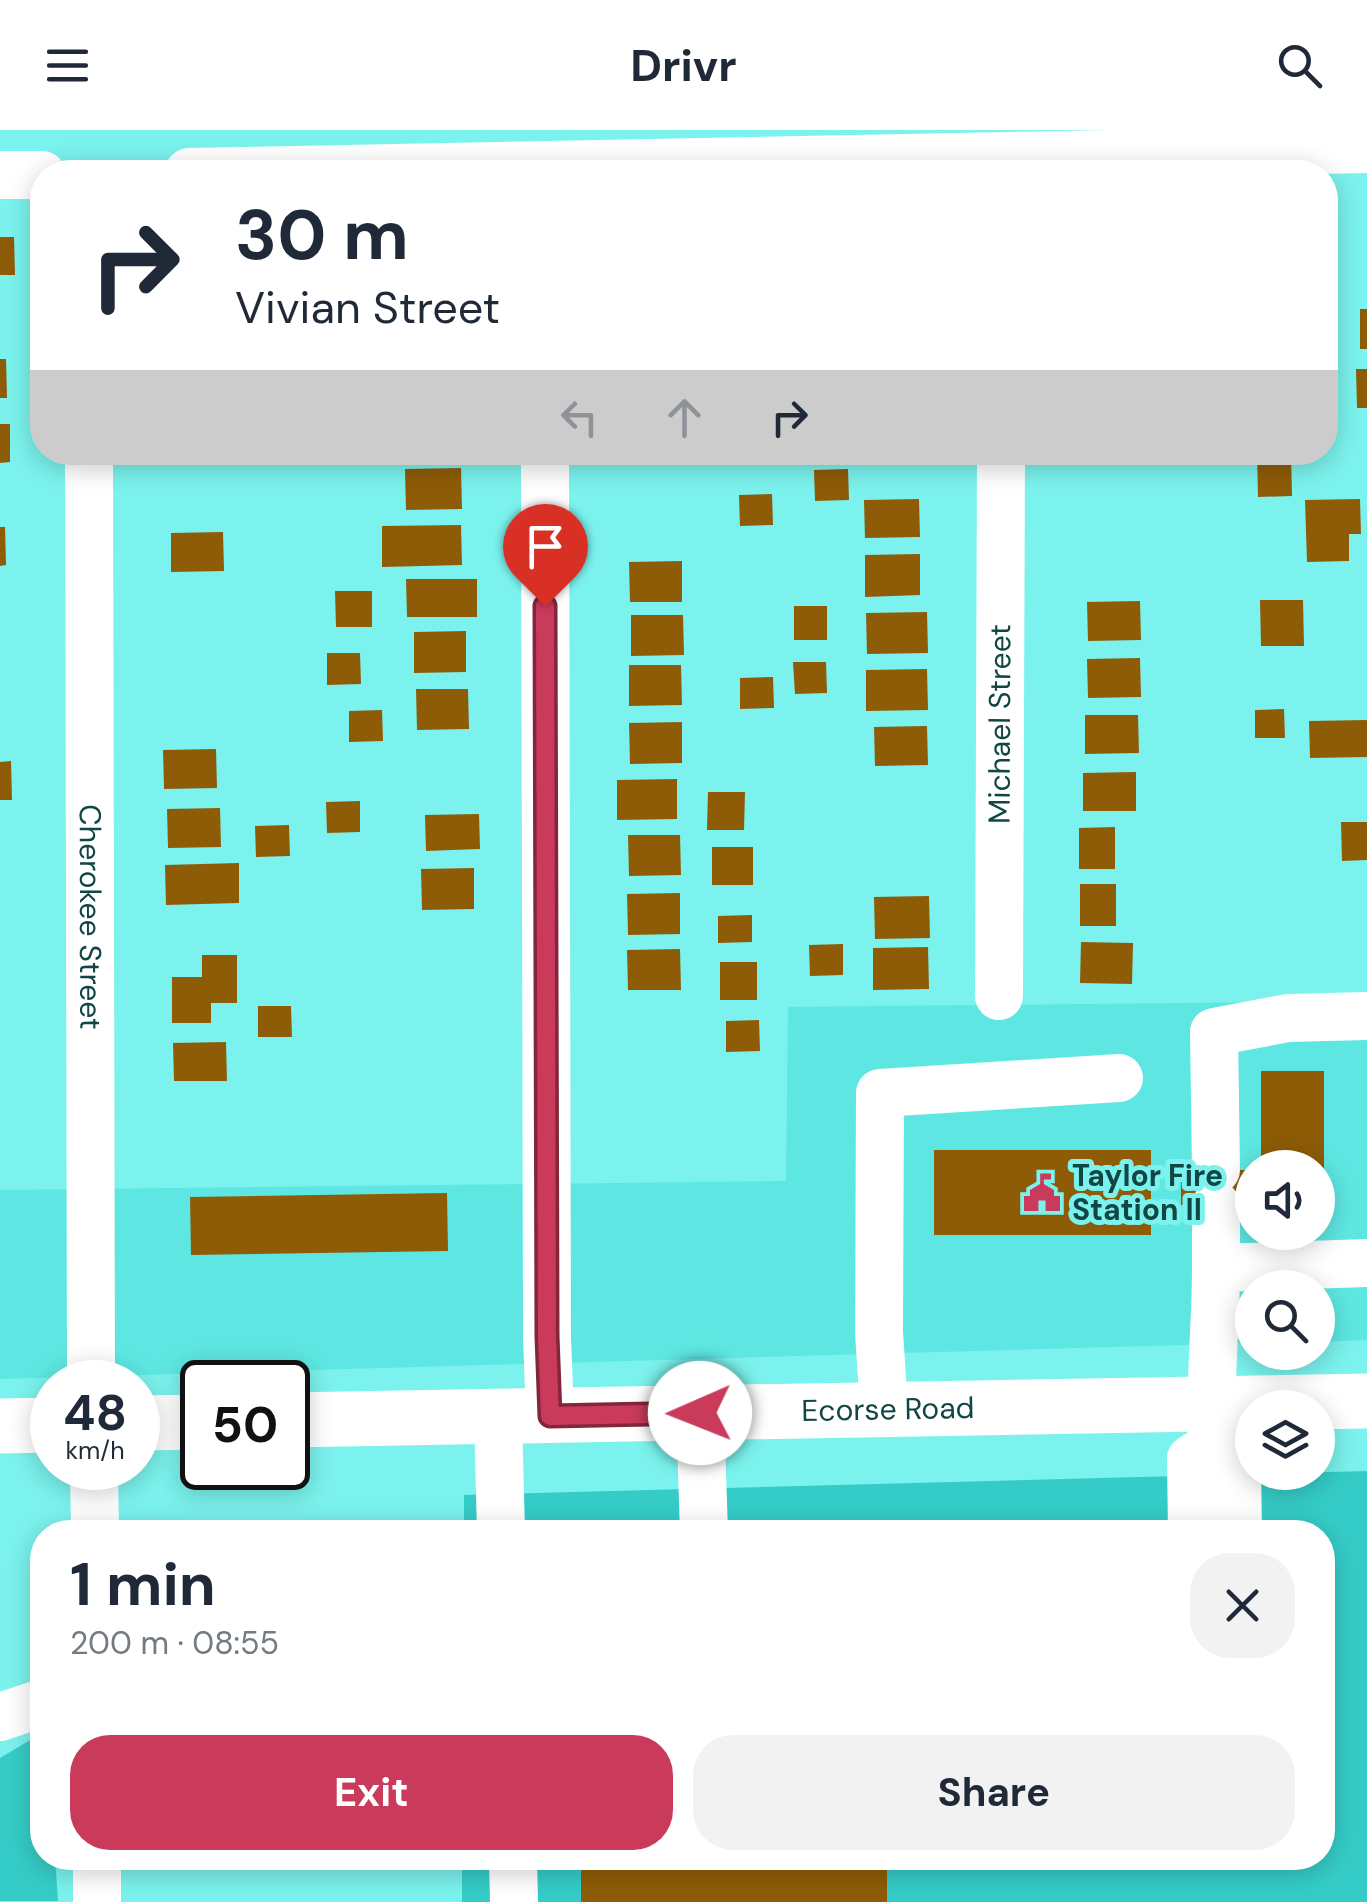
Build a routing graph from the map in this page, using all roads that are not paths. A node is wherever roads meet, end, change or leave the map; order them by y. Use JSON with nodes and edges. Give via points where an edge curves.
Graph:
{"nodes":[{"id":1,"x":1367,"y":149,"type":"edge"},
{"id":2,"x":1116,"y":160,"type":"edge"},
{"id":3,"x":0,"y":175,"type":"edge"},
{"id":4,"x":30,"y":175,"type":"edge"},
{"id":5,"x":89,"y":465,"type":"edge"},
{"id":6,"x":544,"y":465,"type":"edge"},
{"id":7,"x":1001,"y":465,"type":"edge"},
{"id":8,"x":999,"y":996,"type":"dead end"},
{"id":9,"x":1367,"y":1016,"type":"edge"},
{"id":10,"x":1120,"y":1078,"type":"dead end"},
{"id":11,"x":1367,"y":1263,"type":"edge"},
{"id":12,"x":1216,"y":1268,"type":"junction"},
{"id":13,"x":91,"y":1360,"type":"edge"},
{"id":14,"x":1367,"y":1401,"type":"edge"},
{"id":15,"x":884,"y":1410,"type":"junction"},
{"id":16,"x":700,"y":1413,"type":"junction"},
{"id":17,"x":524,"y":1416,"type":"junction"},
{"id":18,"x":310,"y":1420,"type":"edge"},
{"id":19,"x":1211,"y":1424,"type":"junction"},
{"id":20,"x":30,"y":1425,"type":"edge"},
{"id":21,"x":0,"y":1426,"type":"edge"},
{"id":22,"x":94,"y":1490,"type":"edge"},
{"id":23,"x":95,"y":1520,"type":"edge"},
{"id":24,"x":503,"y":1520,"type":"edge"},
{"id":25,"x":704,"y":1520,"type":"edge"},
{"id":26,"x":1192,"y":1520,"type":"edge"},
{"id":27,"x":1238,"y":1520,"type":"edge"},
{"id":28,"x":30,"y":1707,"type":"edge"},
{"id":29,"x":0,"y":1717,"type":"edge"},
{"id":30,"x":96,"y":1870,"type":"edge"},
{"id":31,"x":513,"y":1870,"type":"edge"},
{"id":32,"x":96,"y":1902,"type":"edge"},
{"id":33,"x":514,"y":1902,"type":"edge"}],
"edges":[{"from":1,"to":2,"type":"street"},
{"from":3,"to":4,"type":"street"},
{"from":5,"to":13,"type":"street","name":"Cherokee Street"},
{"from":6,"to":17,"type":"street","via":[[547,1317]]},
{"from":7,"to":8,"type":"street","name":"Michael Street"},
{"from":9,"to":12,"type":"street","via":[[1288,1018],[1214,1032]]},
{"from":10,"to":15,"type":"street","via":[[880,1093]]},
{"from":11,"to":12,"type":"street"},
{"from":12,"to":19,"type":"street"},
{"from":14,"to":19,"type":"main road","name":"Ecorse Road"},
{"from":15,"to":16,"type":"main road","name":"Ecorse Road"},
{"from":15,"to":19,"type":"main road","name":"Ecorse Road"},
{"from":16,"to":17,"type":"main road","name":"Ecorse Road"},
{"from":16,"to":25,"type":"street"},
{"from":17,"to":18,"type":"main road","name":"Ecorse Road"},
{"from":17,"to":24,"type":"street"},
{"from":19,"to":26,"type":"street","via":[[1191,1459]]},
{"from":19,"to":27,"type":"street","via":[[1237,1466]]},
{"from":20,"to":21,"type":"main road"},
{"from":22,"to":23,"type":"street"},
{"from":28,"to":29,"type":"street"},
{"from":30,"to":32,"type":"street"},
{"from":31,"to":33,"type":"street"}]}
